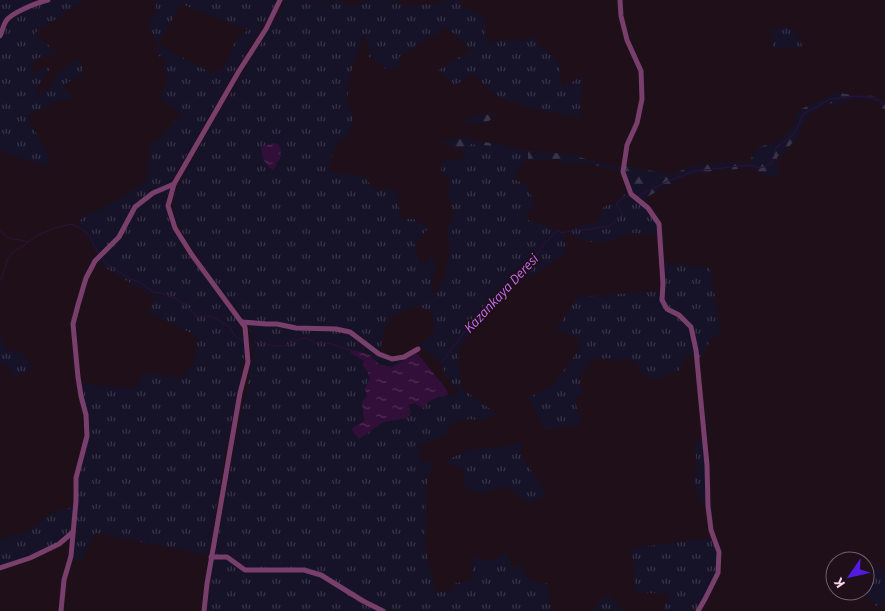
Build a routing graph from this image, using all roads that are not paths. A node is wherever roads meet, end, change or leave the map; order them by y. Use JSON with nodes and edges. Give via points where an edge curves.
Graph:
{"nodes":[{"id":1,"x":48,"y":0,"type":"edge"},
{"id":2,"x":280,"y":0,"type":"edge"},
{"id":3,"x":620,"y":0,"type":"edge"},
{"id":4,"x":0,"y":36,"type":"edge"},
{"id":5,"x":174,"y":184,"type":"junction"},
{"id":6,"x":242,"y":322,"type":"junction"},
{"id":7,"x":418,"y":349,"type":"dead end"},
{"id":8,"x":73,"y":531,"type":"junction"},
{"id":9,"x":211,"y":557,"type":"junction"},
{"id":10,"x":0,"y":568,"type":"edge"},
{"id":11,"x":61,"y":611,"type":"edge"},
{"id":12,"x":204,"y":611,"type":"edge"},
{"id":13,"x":383,"y":611,"type":"edge"},
{"id":14,"x":698,"y":611,"type":"edge"}],
"edges":[{"from":1,"to":4,"type":"street","via":[[21,10],[6,20]]},
{"from":2,"to":5,"type":"street"},
{"from":3,"to":14,"type":"street","via":[[627,40],[641,71],[642,99],[637,123],[627,145],[624,172],[631,194],[648,208],[659,224],[662,300],[667,309],[679,315],[690,328],[696,350],[708,506],[711,530],[719,552],[718,574]]},
{"from":5,"to":6,"type":"street","via":[[168,206],[176,228]]},
{"from":5,"to":8,"type":"street","via":[[153,193],[135,207],[119,237],[95,261],[78,305],[73,324],[87,436],[76,478]]},
{"from":6,"to":7,"type":"street","via":[[350,332],[379,354],[392,358],[404,357]]},
{"from":6,"to":9,"type":"street","via":[[246,327],[248,362]]},
{"from":8,"to":10,"type":"street","via":[[59,544]]},
{"from":8,"to":11,"type":"street"},
{"from":9,"to":12,"type":"street"},
{"from":9,"to":13,"type":"street","via":[[227,557],[245,570],[304,570],[321,575]]}]}
